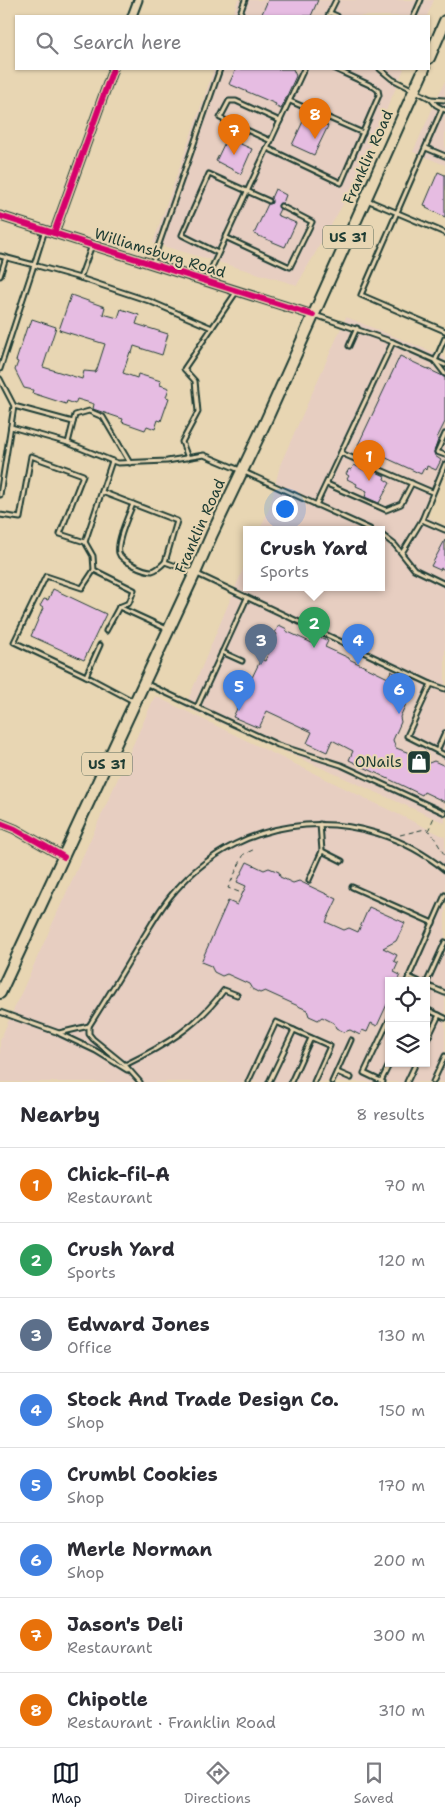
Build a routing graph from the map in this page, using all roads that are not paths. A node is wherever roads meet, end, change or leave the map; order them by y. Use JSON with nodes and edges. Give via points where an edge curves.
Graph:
{"nodes":[{"id":1,"x":138,"y":0,"type":"edge"},
{"id":2,"x":245,"y":0,"type":"edge"},
{"id":3,"x":336,"y":0,"type":"edge"},
{"id":4,"x":422,"y":0,"type":"edge"},
{"id":5,"x":132,"y":15,"type":"edge"},
{"id":6,"x":239,"y":15,"type":"edge"},
{"id":7,"x":329,"y":15,"type":"edge"},
{"id":8,"x":414,"y":15,"type":"edge"},
{"id":9,"x":445,"y":20,"type":"edge"},
{"id":10,"x":430,"y":56,"type":"edge"},
{"id":11,"x":113,"y":70,"type":"edge"},
{"id":12,"x":220,"y":70,"type":"edge"},
{"id":13,"x":304,"y":70,"type":"edge"},
{"id":14,"x":337,"y":70,"type":"edge"},
{"id":15,"x":381,"y":70,"type":"edge"},
{"id":16,"x":424,"y":70,"type":"edge"},
{"id":17,"x":414,"y":91,"type":"junction"},
{"id":18,"x":432,"y":99,"type":"junction"},
{"id":19,"x":445,"y":100,"type":"edge"},
{"id":20,"x":290,"y":101,"type":"junction"},
{"id":21,"x":444,"y":110,"type":"edge"},
{"id":22,"x":280,"y":121,"type":"junction"},
{"id":23,"x":363,"y":134,"type":"junction"},
{"id":24,"x":271,"y":140,"type":"junction"},
{"id":25,"x":267,"y":148,"type":"junction"},
{"id":26,"x":426,"y":148,"type":"junction"},
{"id":27,"x":445,"y":156,"type":"edge"},
{"id":28,"x":247,"y":191,"type":"junction"},
{"id":29,"x":366,"y":200,"type":"junction"},
{"id":30,"x":269,"y":201,"type":"dead end"},
{"id":31,"x":281,"y":206,"type":"dead end"},
{"id":32,"x":398,"y":213,"type":"junction"},
{"id":33,"x":0,"y":216,"type":"edge"},
{"id":34,"x":45,"y":230,"type":"junction"},
{"id":35,"x":54,"y":233,"type":"junction"},
{"id":36,"x":445,"y":233,"type":"edge"},
{"id":37,"x":226,"y":237,"type":"junction"},
{"id":38,"x":92,"y":245,"type":"junction"},
{"id":39,"x":218,"y":253,"type":"junction"},
{"id":40,"x":0,"y":256,"type":"edge"},
{"id":41,"x":6,"y":258,"type":"junction"},
{"id":42,"x":152,"y":264,"type":"junction"},
{"id":43,"x":34,"y":265,"type":"junction"},
{"id":44,"x":0,"y":276,"type":"edge"},
{"id":45,"x":80,"y":278,"type":"junction"},
{"id":46,"x":205,"y":281,"type":"junction"},
{"id":47,"x":238,"y":291,"type":"junction"},
{"id":48,"x":313,"y":315,"type":"junction"},
{"id":49,"x":212,"y":328,"type":"junction"},
{"id":50,"x":357,"y":328,"type":"junction"},
{"id":51,"x":445,"y":331,"type":"edge"},
{"id":52,"x":445,"y":338,"type":"edge"},
{"id":53,"x":393,"y":342,"type":"junction"},
{"id":54,"x":349,"y":346,"type":"dead end"},
{"id":55,"x":435,"y":361,"type":"junction"},
{"id":56,"x":445,"y":365,"type":"edge"},
{"id":57,"x":0,"y":369,"type":"edge"},
{"id":58,"x":445,"y":374,"type":"edge"},
{"id":59,"x":0,"y":379,"type":"edge"},
{"id":60,"x":14,"y":406,"type":"junction"},
{"id":61,"x":73,"y":422,"type":"junction"},
{"id":62,"x":11,"y":427,"type":"junction"},
{"id":63,"x":445,"y":434,"type":"edge"},
{"id":64,"x":68,"y":442,"type":"junction"},
{"id":65,"x":342,"y":453,"type":"junction"},
{"id":66,"x":445,"y":455,"type":"edge"},
{"id":67,"x":188,"y":458,"type":"junction"},
{"id":68,"x":112,"y":461,"type":"junction"},
{"id":69,"x":130,"y":462,"type":"junction"},
{"id":70,"x":445,"y":464,"type":"edge"},
{"id":71,"x":242,"y":471,"type":"junction"},
{"id":72,"x":327,"y":484,"type":"junction"},
{"id":73,"x":412,"y":484,"type":"junction"},
{"id":74,"x":102,"y":492,"type":"junction"},
{"id":75,"x":432,"y":492,"type":"junction"},
{"id":76,"x":0,"y":495,"type":"edge"},
{"id":77,"x":133,"y":504,"type":"junction"},
{"id":78,"x":316,"y":506,"type":"junction"},
{"id":79,"x":0,"y":515,"type":"edge"},
{"id":80,"x":422,"y":520,"type":"junction"},
{"id":81,"x":363,"y":526,"type":"edge"},
{"id":82,"x":445,"y":530,"type":"edge"},
{"id":83,"x":385,"y":537,"type":"edge"},
{"id":84,"x":85,"y":542,"type":"junction"},
{"id":85,"x":402,"y":553,"type":"junction"},
{"id":86,"x":165,"y":562,"type":"junction"},
{"id":87,"x":94,"y":570,"type":"junction"},
{"id":88,"x":195,"y":573,"type":"junction"},
{"id":89,"x":445,"y":584,"type":"edge"},
{"id":90,"x":247,"y":598,"type":"junction"},
{"id":91,"x":119,"y":607,"type":"junction"},
{"id":92,"x":169,"y":630,"type":"junction"},
{"id":93,"x":106,"y":631,"type":"dead end"},
{"id":94,"x":100,"y":645,"type":"dead end"},
{"id":95,"x":222,"y":652,"type":"junction"},
{"id":96,"x":242,"y":662,"type":"dead end"},
{"id":97,"x":86,"y":676,"type":"junction"},
{"id":98,"x":144,"y":682,"type":"junction"},
{"id":99,"x":431,"y":684,"type":"junction"},
{"id":100,"x":445,"y":689,"type":"edge"},
{"id":101,"x":135,"y":702,"type":"junction"},
{"id":102,"x":196,"y":707,"type":"junction"},
{"id":103,"x":445,"y":733,"type":"edge"},
{"id":104,"x":437,"y":751,"type":"junction"},
{"id":105,"x":445,"y":754,"type":"edge"},
{"id":106,"x":445,"y":813,"type":"edge"},
{"id":107,"x":0,"y":824,"type":"edge"},
{"id":108,"x":320,"y":824,"type":"junction"},
{"id":109,"x":322,"y":851,"type":"junction"},
{"id":110,"x":64,"y":857,"type":"junction"},
{"id":111,"x":342,"y":861,"type":"dead end"},
{"id":112,"x":445,"y":870,"type":"edge"},
{"id":113,"x":309,"y":880,"type":"dead end"},
{"id":114,"x":352,"y":887,"type":"dead end"},
{"id":115,"x":444,"y":898,"type":"edge"},
{"id":116,"x":433,"y":923,"type":"junction"},
{"id":117,"x":445,"y":942,"type":"edge"},
{"id":118,"x":409,"y":977,"type":"edge"},
{"id":119,"x":429,"y":977,"type":"edge"},
{"id":120,"x":430,"y":986,"type":"edge"},
{"id":121,"x":0,"y":993,"type":"edge"},
{"id":122,"x":445,"y":993,"type":"edge"},
{"id":123,"x":237,"y":996,"type":"dead end"},
{"id":124,"x":430,"y":1011,"type":"edge"},
{"id":125,"x":0,"y":1012,"type":"edge"},
{"id":126,"x":439,"y":1015,"type":"junction"},
{"id":127,"x":445,"y":1018,"type":"edge"},
{"id":128,"x":388,"y":1022,"type":"edge"},
{"id":129,"x":90,"y":1026,"type":"junction"},
{"id":130,"x":294,"y":1030,"type":"junction"},
{"id":131,"x":59,"y":1033,"type":"junction"},
{"id":132,"x":430,"y":1034,"type":"edge"},
{"id":133,"x":311,"y":1038,"type":"junction"},
{"id":134,"x":351,"y":1040,"type":"dead end"},
{"id":135,"x":445,"y":1056,"type":"edge"},
{"id":136,"x":125,"y":1065,"type":"junction"},
{"id":137,"x":388,"y":1067,"type":"edge"},
{"id":138,"x":414,"y":1067,"type":"edge"},
{"id":139,"x":130,"y":1071,"type":"junction"},
{"id":140,"x":337,"y":1072,"type":"junction"},
{"id":141,"x":351,"y":1078,"type":"dead end"},
{"id":142,"x":374,"y":1080,"type":"edge"},
{"id":143,"x":140,"y":1082,"type":"edge"},
{"id":144,"x":248,"y":1082,"type":"edge"},
{"id":145,"x":269,"y":1082,"type":"edge"},
{"id":146,"x":291,"y":1082,"type":"edge"},
{"id":147,"x":314,"y":1082,"type":"edge"},
{"id":148,"x":332,"y":1082,"type":"edge"},
{"id":149,"x":382,"y":1082,"type":"edge"},
{"id":150,"x":407,"y":1082,"type":"edge"},
{"id":151,"x":433,"y":1082,"type":"edge"}],
"edges":[{"from":1,"to":5,"type":"street"},
{"from":2,"to":6,"type":"lane"},
{"from":3,"to":7,"type":"lane"},
{"from":4,"to":8,"type":"lane"},
{"from":9,"to":10,"type":"main road"},
{"from":11,"to":35,"type":"street"},
{"from":12,"to":42,"type":"lane"},
{"from":13,"to":20,"type":"lane"},
{"from":14,"to":23,"type":"lane","via":[[378,92],[379,98]]},
{"from":15,"to":17,"type":"lane"},
{"from":16,"to":17,"type":"main road","name":"Franklin Road","number":"US 31"},
{"from":17,"to":18,"type":"lane"},
{"from":17,"to":29,"type":"main road","name":"Franklin Road","number":"US 31"},
{"from":18,"to":19,"type":"lane"},
{"from":18,"to":21,"type":"lane"},
{"from":20,"to":22,"type":"lane"},
{"from":20,"to":23,"type":"lane"},
{"from":21,"to":26,"type":"lane"},
{"from":22,"to":24,"type":"lane"},
{"from":22,"to":24,"type":"lane","via":[[236,101],[229,101],[226,105],[220,118]]},
{"from":23,"to":25,"type":"lane","via":[[341,183]]},
{"from":24,"to":25,"type":"lane"},
{"from":25,"to":28,"type":"lane"},
{"from":26,"to":27,"type":"lane"},
{"from":26,"to":32,"type":"lane"},
{"from":28,"to":30,"type":"lane"},
{"from":28,"to":37,"type":"lane"},
{"from":28,"to":39,"type":"lane","via":[[209,174],[182,235]]},
{"from":29,"to":32,"type":"lane"},
{"from":29,"to":48,"type":"main road","name":"Franklin Road","number":"US 31"},
{"from":31,"to":37,"type":"lane","via":[[312,222],[290,267]]},
{"from":32,"to":36,"type":"lane"},
{"from":32,"to":51,"type":"lane","via":[[361,295]]},
{"from":33,"to":34,"type":"street","name":"Williamsburg Road"},
{"from":34,"to":35,"type":"street","name":"Williamsburg Road"},
{"from":34,"to":43,"type":"lane"},
{"from":35,"to":38,"type":"street","name":"Williamsburg Road"},
{"from":37,"to":39,"type":"lane"},
{"from":38,"to":42,"type":"street","name":"Williamsburg Road"},
{"from":38,"to":45,"type":"lane"},
{"from":39,"to":46,"type":"lane"},
{"from":40,"to":41,"type":"lane"},
{"from":41,"to":43,"type":"lane"},
{"from":41,"to":44,"type":"lane"},
{"from":42,"to":46,"type":"street","name":"Williamsburg Road"},
{"from":43,"to":45,"type":"lane"},
{"from":43,"to":57,"type":"lane"},
{"from":45,"to":49,"type":"lane","via":[[149,301]]},
{"from":46,"to":47,"type":"street","name":"Williamsburg Road"},
{"from":47,"to":48,"type":"street","name":"Williamsburg Road"},
{"from":47,"to":49,"type":"lane"},
{"from":48,"to":50,"type":"lane"},
{"from":48,"to":71,"type":"main road","name":"Franklin Road","number":"US 31"},
{"from":49,"to":67,"type":"lane","via":[[184,369],[195,381],[198,412],[182,442]]},
{"from":50,"to":53,"type":"lane"},
{"from":50,"to":54,"type":"lane"},
{"from":52,"to":55,"type":"lane"},
{"from":53,"to":55,"type":"lane"},
{"from":53,"to":65,"type":"lane"},
{"from":55,"to":56,"type":"lane"},
{"from":55,"to":58,"type":"lane"},
{"from":59,"to":60,"type":"lane"},
{"from":60,"to":61,"type":"lane"},
{"from":60,"to":62,"type":"lane"},
{"from":61,"to":64,"type":"lane"},
{"from":61,"to":69,"type":"lane","via":[[75,415],[89,411],[104,417]]},
{"from":62,"to":64,"type":"lane"},
{"from":62,"to":76,"type":"lane"},
{"from":63,"to":66,"type":"lane","via":[[438,452]]},
{"from":64,"to":68,"type":"lane"},
{"from":65,"to":72,"type":"lane"},
{"from":65,"to":73,"type":"lane"},
{"from":67,"to":69,"type":"lane"},
{"from":67,"to":71,"type":"lane","via":[[204,455]]},
{"from":68,"to":69,"type":"lane"},
{"from":68,"to":74,"type":"lane"},
{"from":70,"to":75,"type":"lane"},
{"from":71,"to":78,"type":"lane"},
{"from":71,"to":88,"type":"main road","name":"Franklin Road","number":"US 31"},
{"from":72,"to":73,"type":"lane","via":[[386,510],[401,504]]},
{"from":72,"to":78,"type":"lane"},
{"from":73,"to":75,"type":"lane"},
{"from":74,"to":77,"type":"lane"},
{"from":74,"to":84,"type":"lane"},
{"from":75,"to":80,"type":"lane"},
{"from":77,"to":86,"type":"lane","via":[[177,521]]},
{"from":77,"to":86,"type":"lane","via":[[118,551],[121,558],[151,571]]},
{"from":78,"to":81,"type":"lane"},
{"from":79,"to":84,"type":"lane","via":[[20,518],[31,456],[83,475],[60,534]]},
{"from":80,"to":82,"type":"lane"},
{"from":80,"to":85,"type":"lane"},
{"from":83,"to":85,"type":"lane"},
{"from":84,"to":87,"type":"lane","via":[[93,556]]},
{"from":85,"to":89,"type":"lane","via":[[414,569]]},
{"from":86,"to":88,"type":"lane"},
{"from":87,"to":91,"type":"lane","via":[[134,590],[128,604]]},
{"from":87,"to":97,"type":"lane","via":[[82,588],[46,576],[14,642]]},
{"from":88,"to":90,"type":"lane"},
{"from":88,"to":92,"type":"main road","name":"Franklin Road","number":"US 31"},
{"from":90,"to":95,"type":"lane"},
{"from":90,"to":99,"type":"lane"},
{"from":91,"to":92,"type":"lane"},
{"from":91,"to":93,"type":"lane"},
{"from":92,"to":98,"type":"main road","name":"Franklin Road","number":"US 31"},
{"from":94,"to":97,"type":"lane"},
{"from":95,"to":96,"type":"lane"},
{"from":95,"to":102,"type":"lane"},
{"from":97,"to":101,"type":"lane"},
{"from":98,"to":101,"type":"main road","name":"Franklin Road","number":"US 31"},
{"from":98,"to":102,"type":"lane"},
{"from":99,"to":100,"type":"lane"},
{"from":99,"to":104,"type":"lane","via":[[407,736]]},
{"from":101,"to":110,"type":"main road","name":"Franklin Road","number":"US 31"},
{"from":102,"to":106,"type":"lane","via":[[278,745],[341,765]]},
{"from":103,"to":104,"type":"lane"},
{"from":104,"to":105,"type":"lane"},
{"from":107,"to":110,"type":"street"},
{"from":108,"to":109,"type":"lane"},
{"from":108,"to":112,"type":"lane","via":[[378,832]]},
{"from":108,"to":129,"type":"lane","via":[[281,828],[249,837],[191,874],[157,915]]},
{"from":109,"to":111,"type":"lane"},
{"from":109,"to":113,"type":"lane"},
{"from":110,"to":121,"type":"main road","name":"Franklin Road","number":"US 31"},
{"from":114,"to":116,"type":"lane"},
{"from":115,"to":116,"type":"lane"},
{"from":116,"to":118,"type":"lane"},
{"from":117,"to":119,"type":"lane"},
{"from":120,"to":122,"type":"lane"},
{"from":123,"to":136,"type":"lane","via":[[224,990],[178,1036]]},
{"from":124,"to":126,"type":"lane"},
{"from":125,"to":131,"type":"lane"},
{"from":126,"to":127,"type":"lane"},
{"from":126,"to":132,"type":"lane"},
{"from":128,"to":142,"type":"lane","via":[[364,1073]]},
{"from":129,"to":131,"type":"lane"},
{"from":129,"to":136,"type":"lane","via":[[89,1034],[93,1039]]},
{"from":130,"to":133,"type":"lane"},
{"from":130,"to":144,"type":"lane","via":[[276,1022]]},
{"from":130,"to":145,"type":"lane"},
{"from":131,"to":139,"type":"lane"},
{"from":133,"to":146,"type":"lane"},
{"from":133,"to":147,"type":"lane","via":[[330,1046]]},
{"from":134,"to":140,"type":"lane"},
{"from":135,"to":151,"type":"lane"},
{"from":136,"to":139,"type":"lane"},
{"from":137,"to":149,"type":"lane"},
{"from":138,"to":150,"type":"lane"},
{"from":139,"to":143,"type":"lane"},
{"from":140,"to":141,"type":"lane"},
{"from":140,"to":148,"type":"lane"},
{"from":142,"to":149,"type":"lane"}]}
